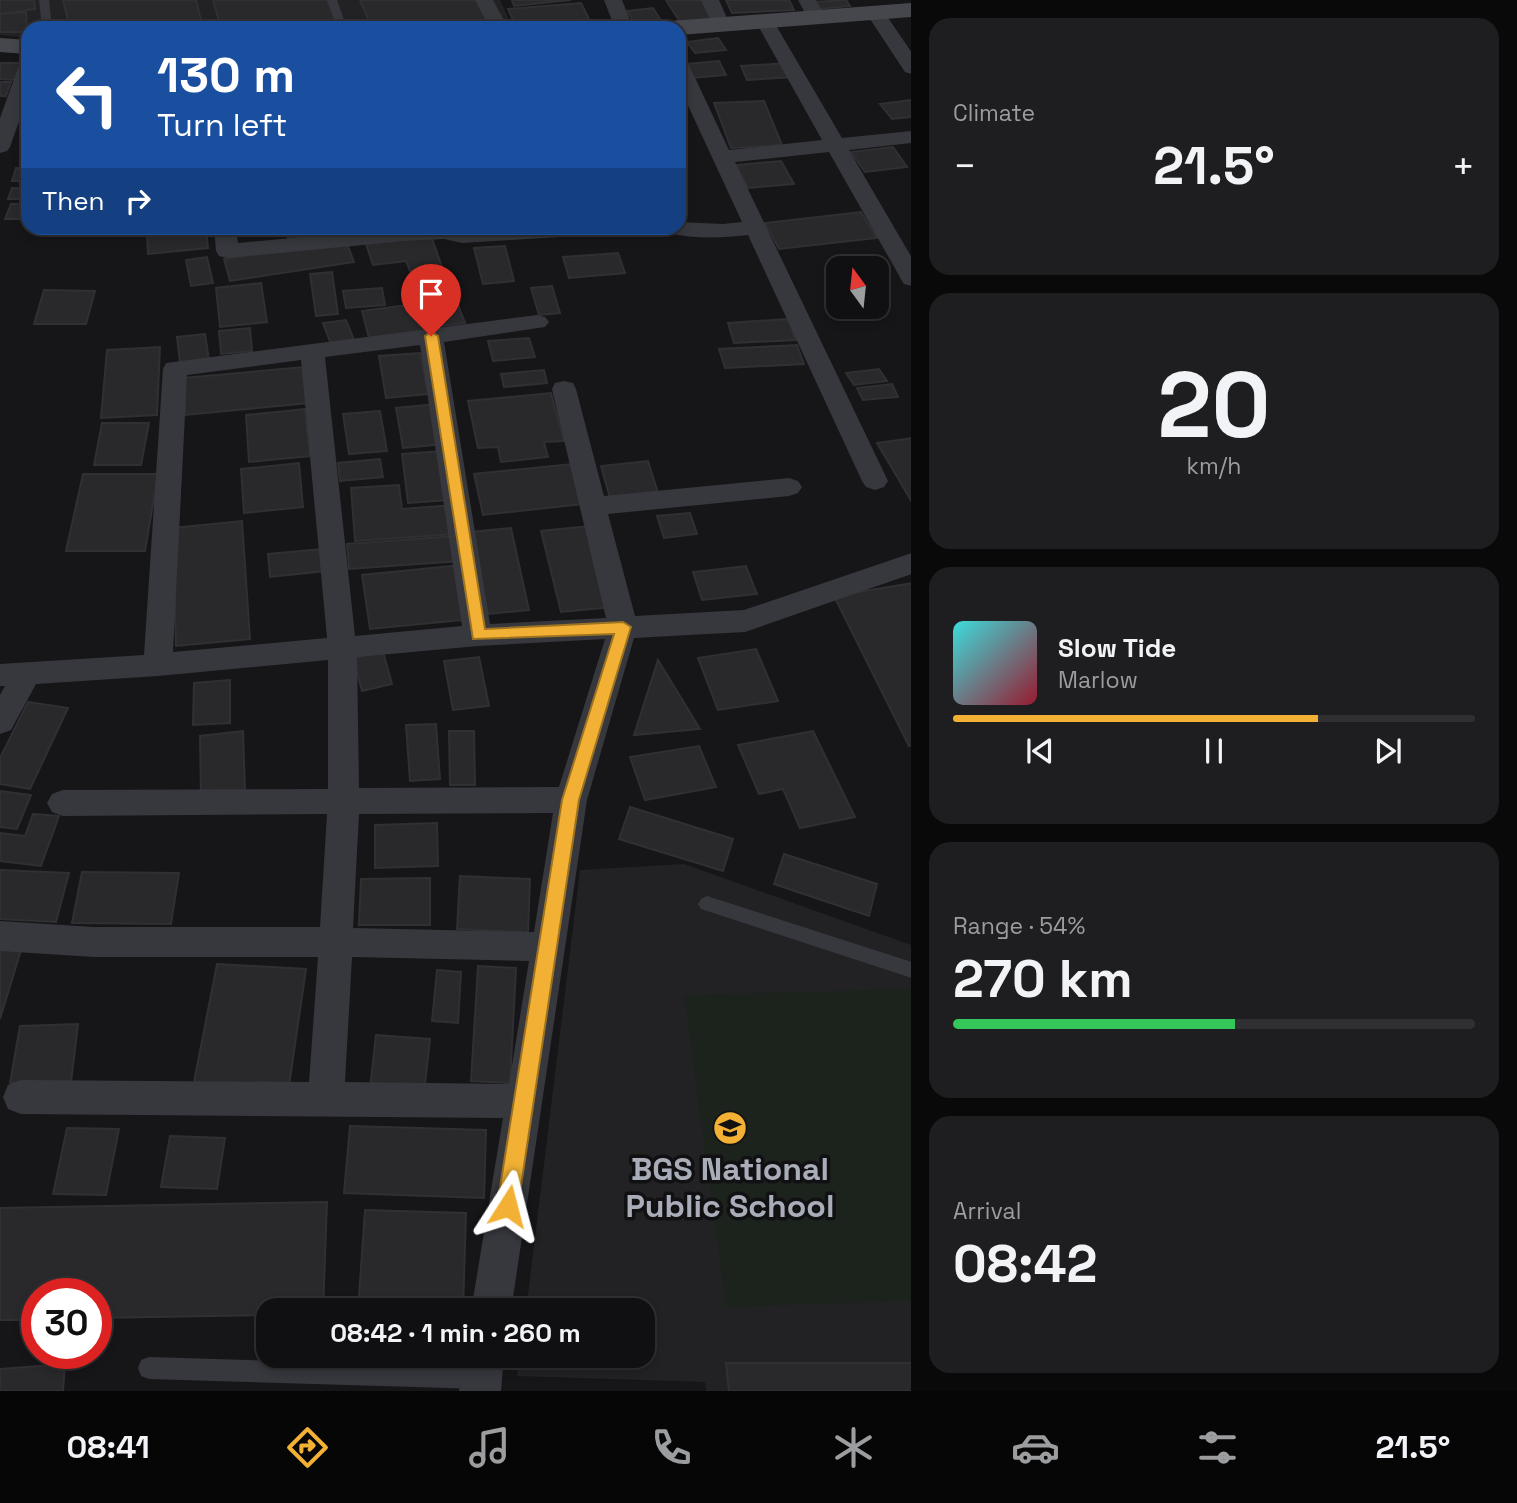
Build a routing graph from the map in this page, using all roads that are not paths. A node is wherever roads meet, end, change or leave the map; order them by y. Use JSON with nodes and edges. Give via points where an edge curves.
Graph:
{"nodes":[{"id":1,"x":44,"y":0,"type":"edge"},
{"id":2,"x":331,"y":0,"type":"edge"},
{"id":3,"x":484,"y":0,"type":"edge"},
{"id":4,"x":613,"y":0,"type":"edge"},
{"id":5,"x":710,"y":0,"type":"edge"},
{"id":6,"x":812,"y":9,"type":"edge"},
{"id":7,"x":911,"y":10,"type":"edge"},
{"id":8,"x":875,"y":13,"type":"junction"},
{"id":9,"x":46,"y":21,"type":"edge"},
{"id":10,"x":339,"y":21,"type":"edge"},
{"id":11,"x":495,"y":21,"type":"edge"},
{"id":12,"x":621,"y":21,"type":"edge"},
{"id":13,"x":765,"y":22,"type":"junction"},
{"id":14,"x":721,"y":25,"type":"junction"},
{"id":15,"x":686,"y":27,"type":"edge"},
{"id":16,"x":0,"y":45,"type":"edge"},
{"id":17,"x":21,"y":46,"type":"edge"},
{"id":18,"x":911,"y":67,"type":"edge"},
{"id":19,"x":686,"y":80,"type":"edge"},
{"id":20,"x":21,"y":88,"type":"edge"},
{"id":21,"x":911,"y":137,"type":"edge"},
{"id":22,"x":836,"y":145,"type":"junction"},
{"id":23,"x":0,"y":147,"type":"edge"},
{"id":24,"x":722,"y":157,"type":"junction"},
{"id":25,"x":755,"y":227,"type":"junction"},
{"id":26,"x":686,"y":229,"type":"edge"},
{"id":27,"x":226,"y":235,"type":"edge"},
{"id":28,"x":410,"y":235,"type":"edge"},
{"id":29,"x":458,"y":235,"type":"edge"},
{"id":30,"x":478,"y":235,"type":"edge"},
{"id":31,"x":911,"y":277,"type":"edge"},
{"id":32,"x":537,"y":322,"type":"dead end"},
{"id":33,"x":431,"y":336,"type":"junction"},
{"id":34,"x":312,"y":351,"type":"junction"},
{"id":35,"x":564,"y":389,"type":"dead end"},
{"id":36,"x":875,"y":481,"type":"dead end"},
{"id":37,"x":789,"y":487,"type":"dead end"},
{"id":38,"x":594,"y":506,"type":"junction"},
{"id":39,"x":911,"y":563,"type":"edge"},
{"id":40,"x":623,"y":627,"type":"junction"},
{"id":41,"x":478,"y":635,"type":"junction"},
{"id":42,"x":342,"y":648,"type":"junction"},
{"id":43,"x":158,"y":665,"type":"junction"},
{"id":44,"x":13,"y":674,"type":"edge"},
{"id":45,"x":0,"y":722,"type":"edge"},
{"id":46,"x":571,"y":800,"type":"junction"},
{"id":47,"x":344,"y":802,"type":"junction"},
{"id":48,"x":64,"y":803,"type":"dead end"},
{"id":49,"x":707,"y":904,"type":"dead end"},
{"id":50,"x":0,"y":936,"type":"edge"},
{"id":51,"x":335,"y":943,"type":"junction"},
{"id":52,"x":548,"y":947,"type":"junction"},
{"id":53,"x":911,"y":970,"type":"edge"},
{"id":54,"x":21,"y":1097,"type":"dead end"},
{"id":55,"x":326,"y":1099,"type":"junction"},
{"id":56,"x":524,"y":1101,"type":"junction"},
{"id":57,"x":493,"y":1298,"type":"edge"},
{"id":58,"x":149,"y":1368,"type":"dead end"},
{"id":59,"x":482,"y":1375,"type":"edge"}],
"edges":[{"from":1,"to":9,"type":"lane"},
{"from":2,"to":10,"type":"lane"},
{"from":3,"to":11,"type":"street"},
{"from":4,"to":12,"type":"street"},
{"from":5,"to":14,"type":"street"},
{"from":6,"to":8,"type":"street"},
{"from":6,"to":13,"type":"street"},
{"from":7,"to":8,"type":"street"},
{"from":8,"to":18,"type":"street"},
{"from":13,"to":14,"type":"street"},
{"from":13,"to":22,"type":"street"},
{"from":14,"to":15,"type":"street"},
{"from":16,"to":17,"type":"street"},
{"from":19,"to":24,"type":"street"},
{"from":20,"to":23,"type":"street"},
{"from":21,"to":22,"type":"street"},
{"from":22,"to":24,"type":"street"},
{"from":22,"to":31,"type":"street"},
{"from":24,"to":25,"type":"street"},
{"from":25,"to":26,"type":"street"},
{"from":25,"to":36,"type":"street"},
{"from":27,"to":28,"type":"street","via":[[227,251]]},
{"from":29,"to":30,"type":"street"},
{"from":32,"to":33,"type":"street"},
{"from":33,"to":34,"type":"street"},
{"from":33,"to":41,"type":"street"},
{"from":34,"to":42,"type":"street"},
{"from":34,"to":43,"type":"street","via":[[175,369]]},
{"from":35,"to":38,"type":"street"},
{"from":37,"to":38,"type":"street"},
{"from":38,"to":40,"type":"street"},
{"from":39,"to":40,"type":"street","via":[[746,621]]},
{"from":40,"to":41,"type":"street"},
{"from":40,"to":46,"type":"street"},
{"from":41,"to":42,"type":"street"},
{"from":42,"to":43,"type":"street"},
{"from":42,"to":47,"type":"street"},
{"from":43,"to":44,"type":"street"},
{"from":44,"to":45,"type":"street"},
{"from":46,"to":47,"type":"street"},
{"from":46,"to":52,"type":"street"},
{"from":47,"to":48,"type":"street"},
{"from":47,"to":51,"type":"street"},
{"from":49,"to":53,"type":"lane"},
{"from":50,"to":51,"type":"street","via":[[94,942]]},
{"from":51,"to":52,"type":"street"},
{"from":51,"to":55,"type":"street"},
{"from":52,"to":56,"type":"street"},
{"from":54,"to":55,"type":"street"},
{"from":55,"to":56,"type":"street"},
{"from":56,"to":57,"type":"street"},
{"from":58,"to":59,"type":"lane"}]}
